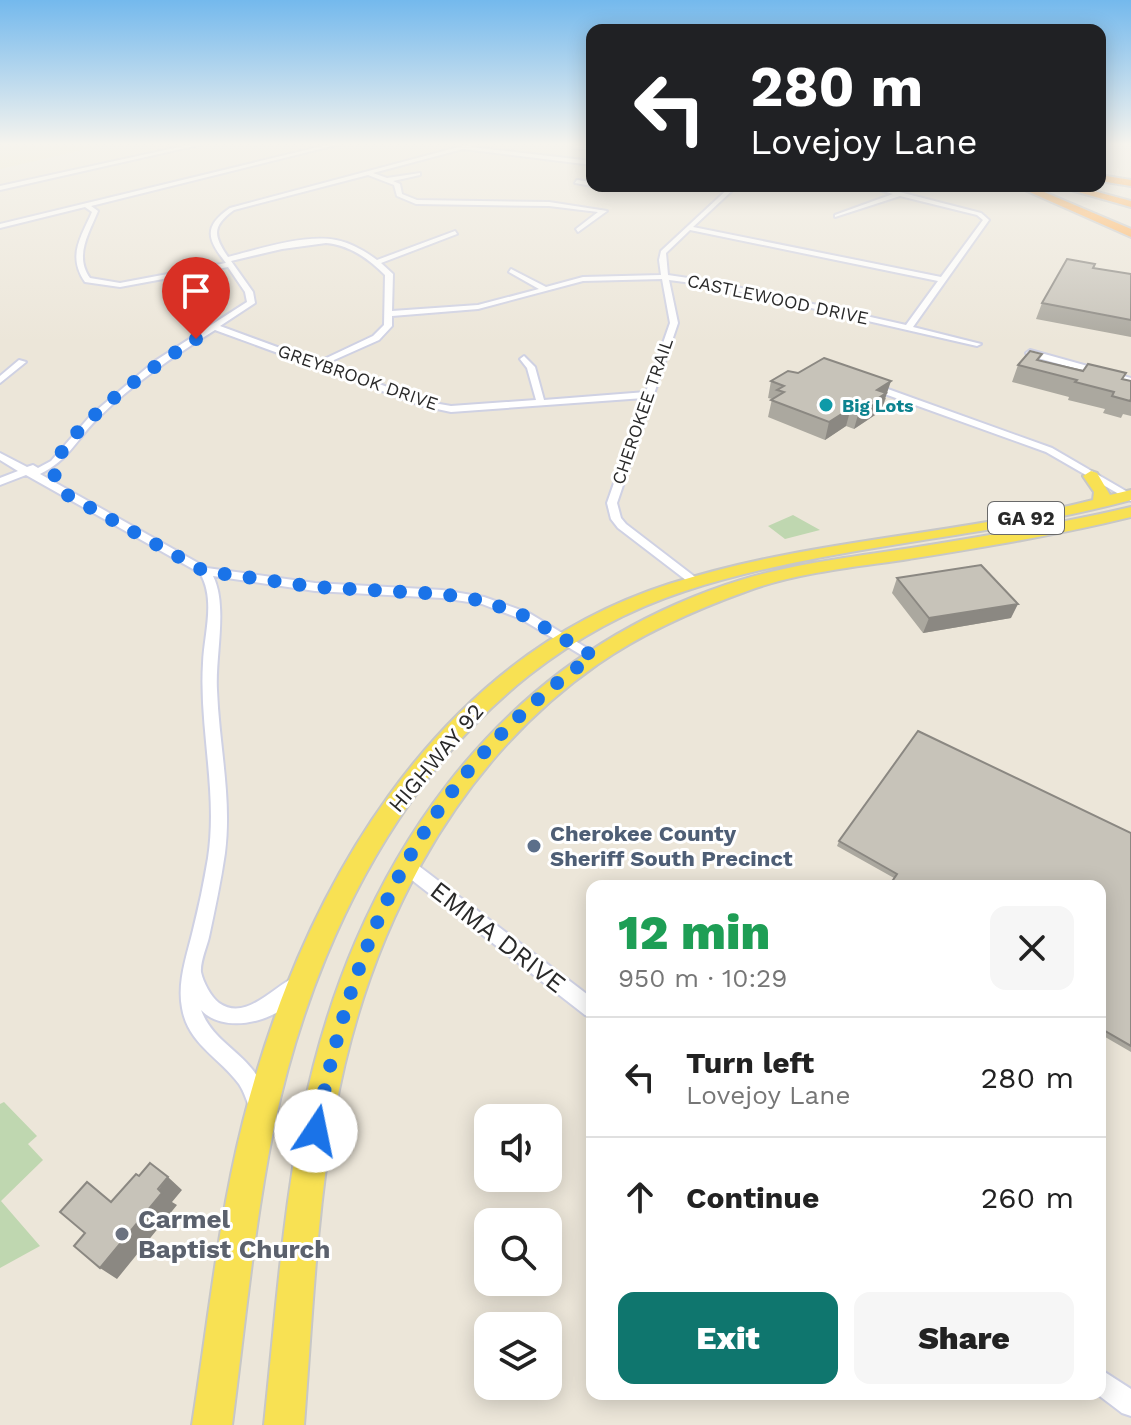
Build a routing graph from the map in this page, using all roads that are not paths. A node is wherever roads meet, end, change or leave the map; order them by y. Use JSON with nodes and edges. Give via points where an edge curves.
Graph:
{"nodes":[{"id":1,"x":63,"y":210,"type":"edge"},
{"id":2,"x":94,"y":210,"type":"edge"},
{"id":3,"x":234,"y":210,"type":"edge"},
{"id":4,"x":509,"y":210,"type":"edge"},
{"id":5,"x":601,"y":210,"type":"edge"},
{"id":6,"x":707,"y":210,"type":"edge"},
{"id":7,"x":852,"y":210,"type":"edge"},
{"id":8,"x":958,"y":210,"type":"edge"},
{"id":9,"x":1078,"y":210,"type":"edge"},
{"id":10,"x":506,"y":215,"type":"dead end"},
{"id":11,"x":837,"y":216,"type":"dead end"},
{"id":12,"x":0,"y":226,"type":"edge"},
{"id":13,"x":688,"y":228,"type":"junction"},
{"id":14,"x":333,"y":229,"type":"dead end"},
{"id":15,"x":578,"y":230,"type":"dead end"},
{"id":16,"x":455,"y":233,"type":"dead end"},
{"id":17,"x":1131,"y":233,"type":"edge"},
{"id":18,"x":333,"y":241,"type":"junction"},
{"id":19,"x":227,"y":262,"type":"junction"},
{"id":20,"x":375,"y":263,"type":"junction"},
{"id":21,"x":511,"y":271,"type":"dead end"},
{"id":22,"x":666,"y":277,"type":"junction"},
{"id":23,"x":943,"y":280,"type":"junction"},
{"id":24,"x":545,"y":289,"type":"junction"},
{"id":25,"x":388,"y":314,"type":"junction"},
{"id":26,"x":215,"y":327,"type":"junction"},
{"id":27,"x":908,"y":328,"type":"junction"},
{"id":28,"x":977,"y":344,"type":"dead end"},
{"id":29,"x":1030,"y":353,"type":"edge"},
{"id":30,"x":524,"y":359,"type":"dead end"},
{"id":31,"x":22,"y":362,"type":"dead end"},
{"id":32,"x":321,"y":363,"type":"junction"},
{"id":33,"x":0,"y":380,"type":"edge"},
{"id":34,"x":1131,"y":381,"type":"edge"},
{"id":35,"x":864,"y":383,"type":"edge"},
{"id":36,"x":648,"y":395,"type":"junction"},
{"id":37,"x":540,"y":400,"type":"junction"},
{"id":38,"x":67,"y":446,"type":"junction"},
{"id":39,"x":0,"y":456,"type":"edge"},
{"id":40,"x":55,"y":463,"type":"junction"},
{"id":41,"x":30,"y":472,"type":"junction"},
{"id":42,"x":1091,"y":476,"type":"junction"},
{"id":43,"x":0,"y":482,"type":"edge"},
{"id":44,"x":62,"y":492,"type":"junction"},
{"id":45,"x":1130,"y":500,"type":"edge"},
{"id":46,"x":1101,"y":504,"type":"junction"},
{"id":47,"x":204,"y":571,"type":"junction"},
{"id":48,"x":695,"y":583,"type":"junction"},
{"id":49,"x":566,"y":638,"type":"junction"},
{"id":50,"x":593,"y":656,"type":"junction"},
{"id":51,"x":405,"y":865,"type":"junction"},
{"id":52,"x":194,"y":965,"type":"junction"},
{"id":53,"x":301,"y":980,"type":"junction"},
{"id":54,"x":586,"y":1004,"type":"edge"},
{"id":55,"x":259,"y":1123,"type":"junction"},
{"id":56,"x":1106,"y":1385,"type":"edge"},
{"id":57,"x":1131,"y":1404,"type":"edge"},
{"id":58,"x":212,"y":1425,"type":"edge"},
{"id":59,"x":284,"y":1425,"type":"edge"}],
"edges":[{"from":1,"to":12,"type":"street"},
{"from":2,"to":19,"type":"street","via":[[78,254],[88,280],[120,285]]},
{"from":3,"to":19,"type":"street","via":[[216,220],[216,246]]},
{"from":4,"to":10,"type":"street"},
{"from":5,"to":15,"type":"street"},
{"from":6,"to":13,"type":"street","name":"CHEROKEE TRAIL"},
{"from":7,"to":11,"type":"street"},
{"from":8,"to":23,"type":"street","via":[[985,218],[984,225]]},
{"from":9,"to":17,"type":"highway"},
{"from":13,"to":22,"type":"street","name":"CHEROKEE TRAIL","via":[[663,252]]},
{"from":13,"to":23,"type":"street"},
{"from":14,"to":18,"type":"street"},
{"from":16,"to":20,"type":"street"},
{"from":18,"to":19,"type":"street"},
{"from":18,"to":20,"type":"street"},
{"from":19,"to":26,"type":"street","via":[[246,284],[251,303]]},
{"from":20,"to":25,"type":"street","via":[[389,274]]},
{"from":21,"to":24,"type":"street"},
{"from":22,"to":24,"type":"street","name":"CASTLEWOOD DRIVE","via":[[583,279]]},
{"from":22,"to":27,"type":"street","name":"CASTLEWOOD DRIVE"},
{"from":22,"to":36,"type":"street","name":"CHEROKEE TRAIL","via":[[675,316]]},
{"from":23,"to":27,"type":"street"},
{"from":24,"to":25,"type":"street","name":"CASTLEWOOD DRIVE","via":[[466,309]]},
{"from":25,"to":32,"type":"street","via":[[388,326],[376,338]]},
{"from":26,"to":32,"type":"street","name":"GREYBROOK DRIVE"},
{"from":26,"to":38,"type":"street","via":[[147,372]]},
{"from":27,"to":28,"type":"street","name":"CASTLEWOOD DRIVE"},
{"from":29,"to":34,"type":"street"},
{"from":30,"to":37,"type":"street"},
{"from":31,"to":33,"type":"street"},
{"from":32,"to":37,"type":"street","name":"GREYBROOK DRIVE","via":[[451,409]]},
{"from":35,"to":42,"type":"street","via":[[1042,447]]},
{"from":36,"to":37,"type":"street","name":"GREYBROOK DRIVE"},
{"from":36,"to":48,"type":"street","name":"CHEROKEE TRAIL","via":[[616,485],[613,512],[622,526]]},
{"from":38,"to":40,"type":"street"},
{"from":38,"to":41,"type":"street"},
{"from":39,"to":41,"type":"street"},
{"from":40,"to":41,"type":"street"},
{"from":40,"to":44,"type":"street","via":[[54,476]]},
{"from":41,"to":43,"type":"street"},
{"from":41,"to":44,"type":"street"},
{"from":42,"to":45,"type":"street"},
{"from":42,"to":46,"type":"main road","via":[[1102,492]]},
{"from":44,"to":47,"type":"street"},
{"from":45,"to":46,"type":"main road","name":"HIGHWAY 92","number":"GA 92"},
{"from":45,"to":50,"type":"main road","name":"HIGHWAY 92","number":"GA 92","via":[[1018,536],[774,577],[685,607]]},
{"from":46,"to":48,"type":"main road","name":"HIGHWAY 92","number":"GA 92","via":[[823,551]]},
{"from":47,"to":49,"type":"street","via":[[326,589],[464,596],[505,607]]},
{"from":47,"to":52,"type":"street","via":[[214,607],[207,691],[219,808],[215,866]]},
{"from":48,"to":49,"type":"main road","name":"HIGHWAY 92","number":"GA 92","via":[[615,611]]},
{"from":49,"to":50,"type":"street"},
{"from":49,"to":53,"type":"main road","name":"HIGHWAY 92","number":"GA 92","via":[[487,698],[414,778],[348,876]]},
{"from":50,"to":51,"type":"main road","name":"HIGHWAY 92","number":"GA 92","via":[[542,694],[488,746],[448,794]]},
{"from":51,"to":54,"type":"street","name":"EMMA DRIVE"},
{"from":51,"to":59,"type":"main road","name":"HIGHWAY 92","number":"GA 92","via":[[363,955],[327,1072],[304,1217]]},
{"from":52,"to":53,"type":"street","via":[[195,981],[209,1008],[236,1017],[272,1005]]},
{"from":52,"to":55,"type":"street","via":[[192,1018],[251,1086]]},
{"from":53,"to":55,"type":"main road","name":"HIGHWAY 92","number":"GA 92"},
{"from":55,"to":58,"type":"main road","name":"HIGHWAY 92","number":"GA 92"},
{"from":56,"to":57,"type":"street"}]}
